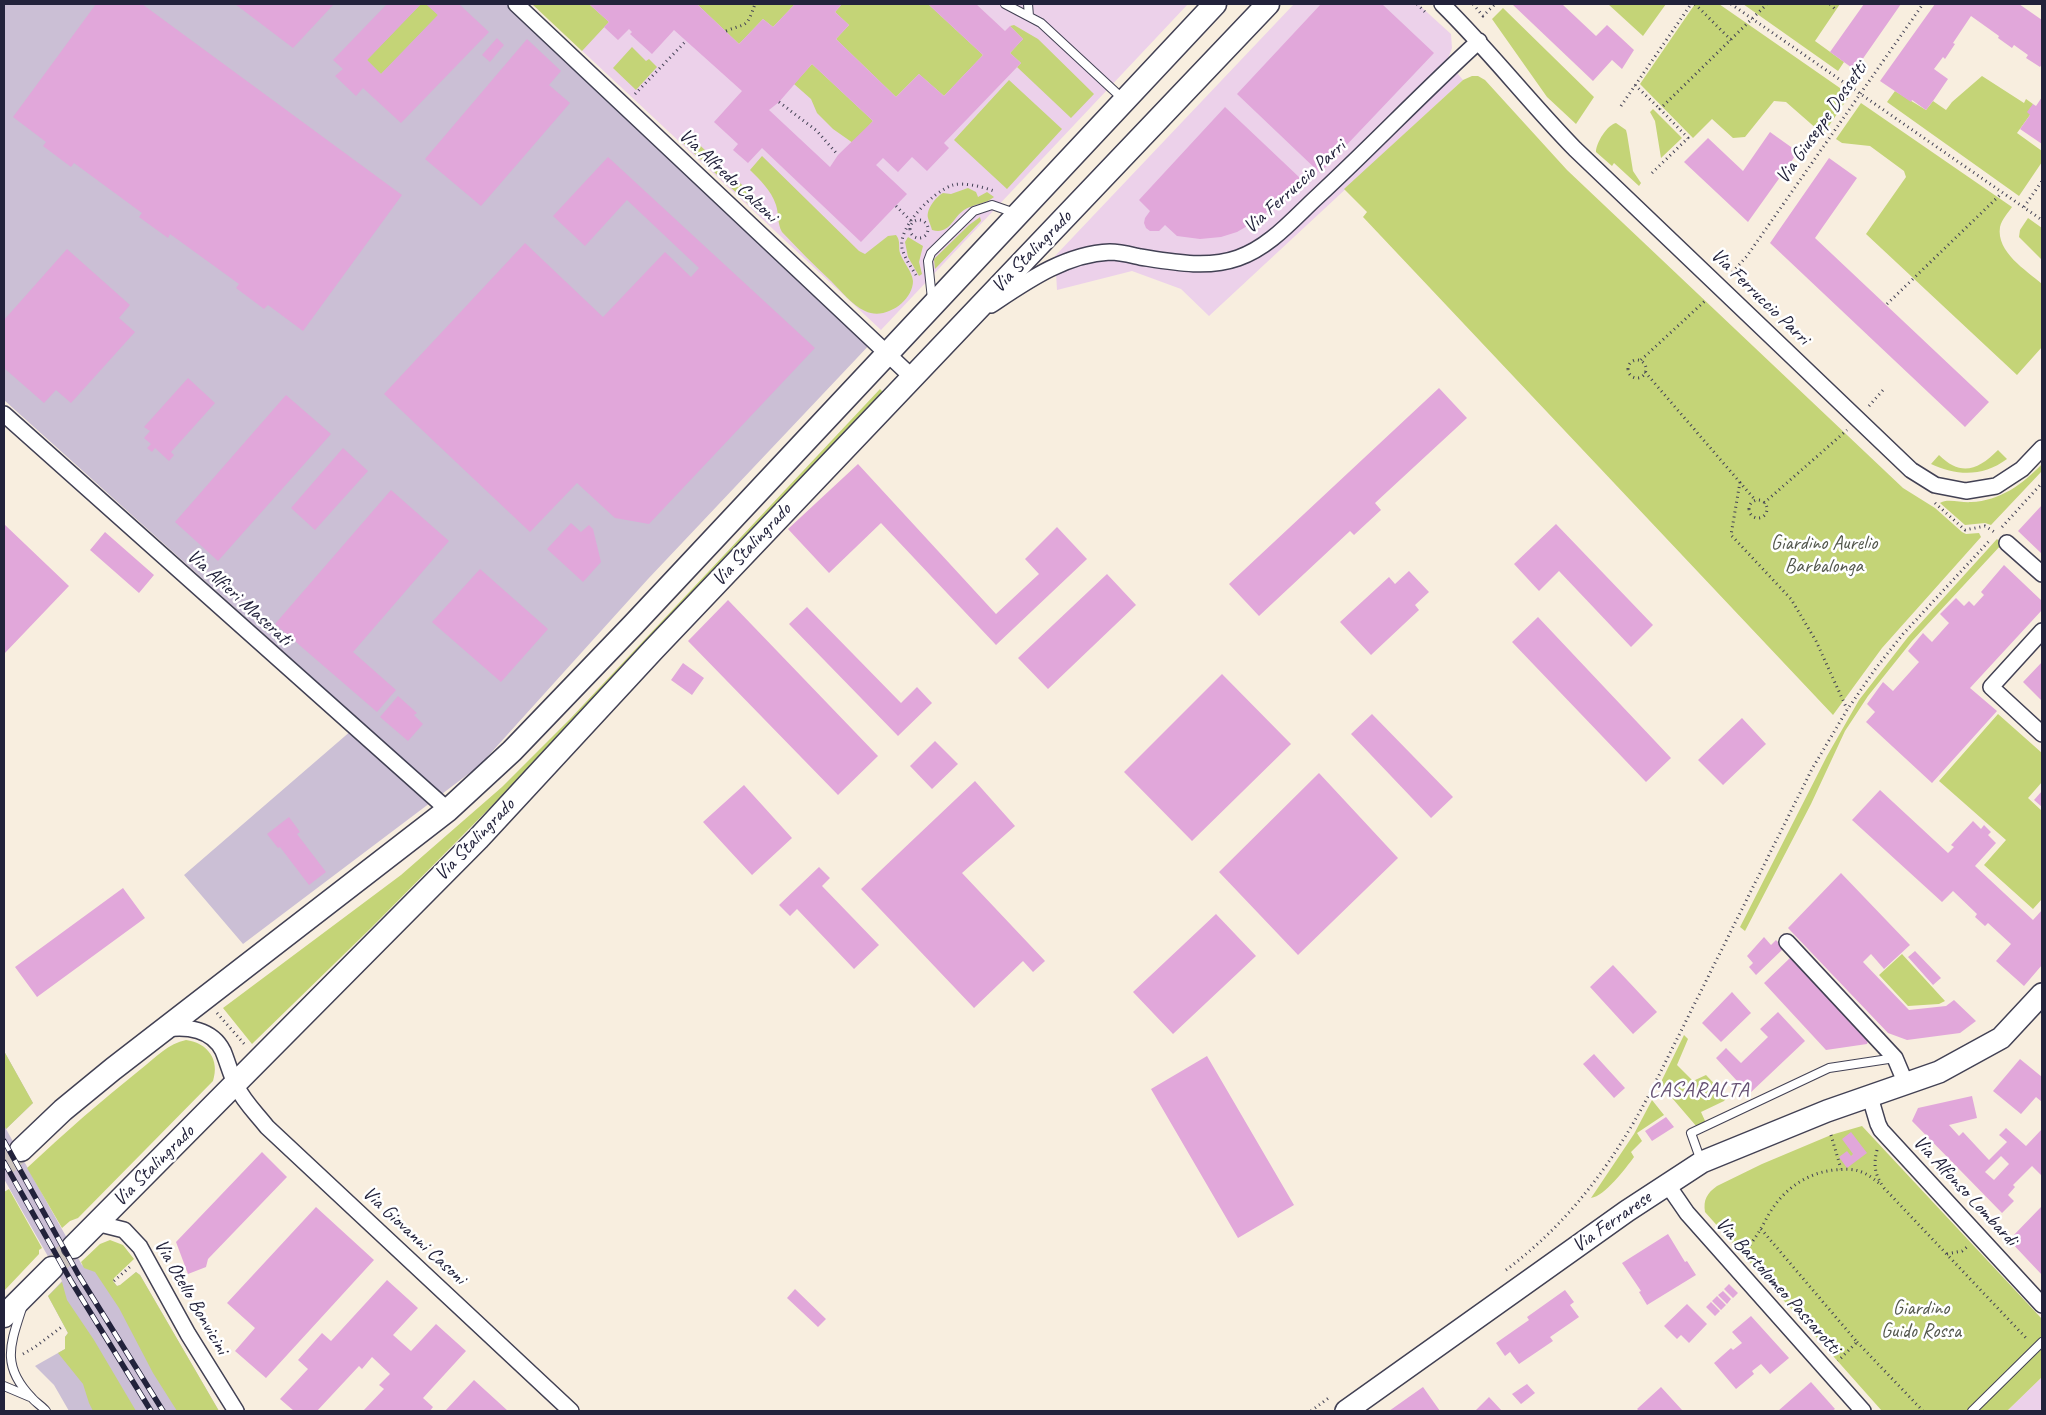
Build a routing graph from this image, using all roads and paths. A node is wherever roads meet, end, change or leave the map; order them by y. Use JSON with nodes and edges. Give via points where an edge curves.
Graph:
{"nodes":[{"id":1,"x":516,"y":4,"type":"edge"},
{"id":2,"x":755,"y":4,"type":"edge"},
{"id":3,"x":1005,"y":4,"type":"edge"},
{"id":4,"x":1028,"y":4,"type":"edge"},
{"id":5,"x":1215,"y":4,"type":"edge"},
{"id":6,"x":1268,"y":4,"type":"edge"},
{"id":7,"x":1442,"y":4,"type":"edge"},
{"id":8,"x":1472,"y":4,"type":"edge"},
{"id":9,"x":1495,"y":4,"type":"edge"},
{"id":10,"x":1691,"y":4,"type":"edge"},
{"id":11,"x":1695,"y":4,"type":"edge"},
{"id":12,"x":1731,"y":4,"type":"edge"},
{"id":13,"x":1768,"y":4,"type":"edge"},
{"id":14,"x":1830,"y":4,"type":"edge"},
{"id":15,"x":1923,"y":4,"type":"edge"},
{"id":16,"x":1836,"y":10,"type":"dead end"},
{"id":17,"x":1029,"y":16,"type":"junction"},
{"id":18,"x":1752,"y":19,"type":"junction"},
{"id":19,"x":726,"y":31,"type":"dead end"},
{"id":20,"x":1731,"y":40,"type":"junction"},
{"id":21,"x":686,"y":41,"type":"dead end"},
{"id":22,"x":1479,"y":41,"type":"junction"},
{"id":23,"x":1635,"y":85,"type":"junction"},
{"id":24,"x":1860,"y":94,"type":"junction"},
{"id":25,"x":1124,"y":101,"type":"junction"},
{"id":26,"x":779,"y":102,"type":"dead end"},
{"id":27,"x":624,"y":106,"type":"junction"},
{"id":28,"x":1622,"y":106,"type":"dead end"},
{"id":29,"x":1660,"y":110,"type":"junction"},
{"id":30,"x":838,"y":155,"type":"dead end"},
{"id":31,"x":1652,"y":173,"type":"dead end"},
{"id":32,"x":2042,"y":181,"type":"edge"},
{"id":33,"x":2002,"y":193,"type":"junction"},
{"id":34,"x":998,"y":194,"type":"dead end"},
{"id":35,"x":896,"y":206,"type":"dead end"},
{"id":36,"x":2024,"y":208,"type":"junction"},
{"id":37,"x":1017,"y":214,"type":"junction"},
{"id":38,"x":2042,"y":220,"type":"edge"},
{"id":39,"x":912,"y":222,"type":"junction"},
{"id":40,"x":1745,"y":259,"type":"dead end"},
{"id":41,"x":919,"y":282,"type":"dead end"},
{"id":42,"x":1708,"y":298,"type":"dead end"},
{"id":43,"x":932,"y":304,"type":"junction"},
{"id":44,"x":1886,"y":304,"type":"dead end"},
{"id":45,"x":965,"y":322,"type":"junction"},
{"id":46,"x":887,"y":352,"type":"junction"},
{"id":47,"x":1641,"y":360,"type":"junction"},
{"id":48,"x":1645,"y":372,"type":"junction"},
{"id":49,"x":912,"y":377,"type":"junction"},
{"id":50,"x":1883,"y":390,"type":"dead end"},
{"id":51,"x":1864,"y":412,"type":"dead end"},
{"id":52,"x":4,"y":414,"type":"edge"},
{"id":53,"x":1849,"y":428,"type":"dead end"},
{"id":54,"x":2042,"y":448,"type":"edge"},
{"id":55,"x":1740,"y":482,"type":"junction"},
{"id":56,"x":2042,"y":483,"type":"edge"},
{"id":57,"x":1756,"y":501,"type":"junction"},
{"id":58,"x":1764,"y":503,"type":"junction"},
{"id":59,"x":2007,"y":543,"type":"dead end"},
{"id":60,"x":2042,"y":574,"type":"edge"},
{"id":61,"x":2042,"y":631,"type":"edge"},
{"id":62,"x":1847,"y":710,"type":"junction"},
{"id":63,"x":2042,"y":734,"type":"edge"},
{"id":64,"x":448,"y":810,"type":"junction"},
{"id":65,"x":1787,"y":942,"type":"dead end"},
{"id":66,"x":2042,"y":994,"type":"edge"},
{"id":67,"x":217,"y":1012,"type":"dead end"},
{"id":68,"x":166,"y":1029,"type":"junction"},
{"id":69,"x":250,"y":1050,"type":"dead end"},
{"id":70,"x":1895,"y":1058,"type":"junction"},
{"id":71,"x":1906,"y":1084,"type":"junction"},
{"id":72,"x":235,"y":1085,"type":"junction"},
{"id":73,"x":1870,"y":1097,"type":"junction"},
{"id":74,"x":1831,"y":1136,"type":"dead end"},
{"id":75,"x":1879,"y":1145,"type":"dead end"},
{"id":76,"x":21,"y":1150,"type":"tunnel mouth"},
{"id":77,"x":1702,"y":1162,"type":"junction"},
{"id":78,"x":1841,"y":1169,"type":"junction"},
{"id":79,"x":1667,"y":1184,"type":"junction"},
{"id":80,"x":1884,"y":1188,"type":"junction"},
{"id":81,"x":96,"y":1223,"type":"junction"},
{"id":82,"x":1761,"y":1229,"type":"junction"},
{"id":83,"x":1549,"y":1236,"type":"dead end"},
{"id":84,"x":1972,"y":1244,"type":"dead end"},
{"id":85,"x":73,"y":1247,"type":"tunnel mouth"},
{"id":86,"x":1947,"y":1254,"type":"junction"},
{"id":87,"x":1739,"y":1256,"type":"dead end"},
{"id":88,"x":136,"y":1262,"type":"dead end"},
{"id":89,"x":52,"y":1268,"type":"tunnel mouth"},
{"id":90,"x":114,"y":1282,"type":"dead end"},
{"id":91,"x":29,"y":1290,"type":"junction"},
{"id":92,"x":2042,"y":1306,"type":"edge"},
{"id":93,"x":4,"y":1316,"type":"edge"},
{"id":94,"x":63,"y":1326,"type":"dead end"},
{"id":95,"x":1857,"y":1342,"type":"junction"},
{"id":96,"x":2039,"y":1345,"type":"edge"},
{"id":97,"x":18,"y":1356,"type":"dead end"},
{"id":98,"x":1836,"y":1363,"type":"dead end"},
{"id":99,"x":4,"y":1386,"type":"edge"},
{"id":100,"x":32,"y":1398,"type":"junction"},
{"id":101,"x":46,"y":1411,"type":"edge"},
{"id":102,"x":236,"y":1411,"type":"edge"},
{"id":103,"x":571,"y":1411,"type":"edge"},
{"id":104,"x":1346,"y":1411,"type":"edge"},
{"id":105,"x":1863,"y":1411,"type":"edge"},
{"id":106,"x":1922,"y":1411,"type":"edge"},
{"id":107,"x":1972,"y":1411,"type":"edge"}],
"edges":[{"from":1,"to":27,"type":"street","name":"Via Alfredo Calzoni"},
{"from":2,"to":19,"type":"path","via":[[744,26]]},
{"from":3,"to":17,"type":"lane"},
{"from":4,"to":17,"type":"lane"},
{"from":5,"to":25,"type":"main road","name":"Via Stalingrado"},
{"from":6,"to":45,"type":"main road","name":"Via Stalingrado"},
{"from":7,"to":22,"type":"street","name":"Via Ferruccio Parri"},
{"from":8,"to":9,"type":"path","via":[[1483,16]]},
{"from":10,"to":23,"type":"path"},
{"from":11,"to":20,"type":"path"},
{"from":12,"to":18,"type":"path"},
{"from":13,"to":18,"type":"path"},
{"from":14,"to":16,"type":"path"},
{"from":15,"to":24,"type":"path","name":"Via Giuseppe Dossetti"},
{"from":17,"to":25,"type":"lane","via":[[1041,23]]},
{"from":18,"to":20,"type":"path"},
{"from":18,"to":24,"type":"path"},
{"from":20,"to":29,"type":"path"},
{"from":21,"to":27,"type":"path"},
{"from":22,"to":45,"type":"street","name":"Via Ferruccio Parri","via":[[1336,180],[1254,252],[1224,262],[1208,263],[1179,263],[1112,252],[1084,256],[1062,262],[1025,282]]},
{"from":22,"to":54,"type":"street","name":"Via Ferruccio Parri","via":[[1575,149],[1911,470],[1935,485],[1966,491],[1996,486],[2022,468]]},
{"from":23,"to":28,"type":"path"},
{"from":23,"to":29,"type":"path"},
{"from":24,"to":33,"type":"path"},
{"from":24,"to":40,"type":"path","name":"Via Giuseppe Dossetti"},
{"from":25,"to":37,"type":"main road","name":"Via Stalingrado"},
{"from":26,"to":30,"type":"path","via":[[817,131]]},
{"from":27,"to":46,"type":"street","name":"Via Alfredo Calzoni"},
{"from":29,"to":31,"type":"path","via":[[1688,138]]},
{"from":32,"to":36,"type":"path"},
{"from":33,"to":36,"type":"path"},
{"from":33,"to":44,"type":"path"},
{"from":34,"to":39,"type":"path","via":[[968,184],[953,185],[937,193]]},
{"from":35,"to":39,"type":"path"},
{"from":36,"to":38,"type":"path"},
{"from":37,"to":43,"type":"main road","name":"Via Stalingrado"},
{"from":37,"to":43,"type":"lane","via":[[998,206],[974,211],[931,253],[928,262]]},
{"from":39,"to":39,"type":"path","via":[[921,220],[925,223],[928,228],[925,235],[917,237],[912,234]]},
{"from":39,"to":41,"type":"path","via":[[903,232],[902,247]]},
{"from":42,"to":47,"type":"path"},
{"from":43,"to":46,"type":"main road","name":"Via Stalingrado"},
{"from":45,"to":49,"type":"main road","name":"Via Stalingrado"},
{"from":46,"to":49,"type":"street","name":"Via Alfredo Calzoni"},
{"from":46,"to":64,"type":"main road","name":"Via Stalingrado","via":[[519,744]]},
{"from":47,"to":48,"type":"path","via":[[1646,366]]},
{"from":47,"to":48,"type":"path","via":[[1630,364],[1629,372],[1636,377]]},
{"from":48,"to":55,"type":"path"},
{"from":49,"to":72,"type":"main road","name":"Via Stalingrado","via":[[478,839]]},
{"from":50,"to":51,"type":"path"},
{"from":52,"to":64,"type":"street","name":"Via Alfieri Maserati"},
{"from":53,"to":58,"type":"path"},
{"from":55,"to":57,"type":"path"},
{"from":55,"to":62,"type":"path","via":[[1731,534],[1791,599],[1816,641]]},
{"from":56,"to":62,"type":"path","via":[[1903,634]]},
{"from":57,"to":58,"type":"path"},
{"from":57,"to":58,"type":"path","via":[[1749,510],[1754,517],[1763,517],[1766,513]]},
{"from":59,"to":60,"type":"street"},
{"from":61,"to":63,"type":"street","via":[[1992,687]]},
{"from":62,"to":83,"type":"path","via":[[1812,769],[1630,1131]]},
{"from":64,"to":68,"type":"main road","name":"Via Stalingrado"},
{"from":65,"to":70,"type":"street"},
{"from":66,"to":71,"type":"main road","name":"Via Ferrarese","via":[[2001,1038],[1939,1072]]},
{"from":67,"to":69,"type":"path"},
{"from":68,"to":72,"type":"street","via":[[187,1027],[212,1037],[222,1051]]},
{"from":68,"to":76,"type":"main road","name":"Via Stalingrado","via":[[85,1092]]},
{"from":70,"to":71,"type":"street"},
{"from":70,"to":77,"type":"lane","via":[[1830,1068],[1691,1133]]},
{"from":71,"to":73,"type":"main road","name":"Via Ferrarese"},
{"from":72,"to":81,"type":"main road","name":"Via Stalingrado"},
{"from":72,"to":103,"type":"street","name":"Via Giovanni Casoni","via":[[267,1127]]},
{"from":73,"to":77,"type":"main road","name":"Via Ferrarese"},
{"from":73,"to":92,"type":"street","name":"Via Alfonso Lombardi","via":[[1881,1130]]},
{"from":74,"to":78,"type":"path"},
{"from":75,"to":80,"type":"path","via":[[1874,1168]]},
{"from":77,"to":79,"type":"main road","name":"Via Ferrarese"},
{"from":78,"to":80,"type":"path","via":[[1858,1169]]},
{"from":78,"to":82,"type":"path","via":[[1804,1178],[1793,1186],[1776,1203]]},
{"from":79,"to":104,"type":"main road","name":"Via Ferrarese"},
{"from":79,"to":105,"type":"street","name":"Via Bartolomeo Passarotti","via":[[1687,1213]]},
{"from":80,"to":86,"type":"path"},
{"from":81,"to":85,"type":"main road","name":"Via Stalingrado"},
{"from":81,"to":102,"type":"street","name":"Via Otello Bonvicini","via":[[124,1230],[140,1246],[197,1350]]},
{"from":82,"to":87,"type":"path"},
{"from":82,"to":95,"type":"path"},
{"from":84,"to":86,"type":"path","via":[[1962,1251]]},
{"from":86,"to":96,"type":"path"},
{"from":88,"to":90,"type":"path"},
{"from":89,"to":91,"type":"main road"},
{"from":91,"to":93,"type":"main road"},
{"from":91,"to":100,"type":"lane","via":[[10,1355],[13,1371]]},
{"from":94,"to":97,"type":"path"},
{"from":95,"to":98,"type":"path"},
{"from":95,"to":106,"type":"path"},
{"from":96,"to":107,"type":"lane"},
{"from":99,"to":100,"type":"lane"},
{"from":100,"to":101,"type":"lane"}]}
